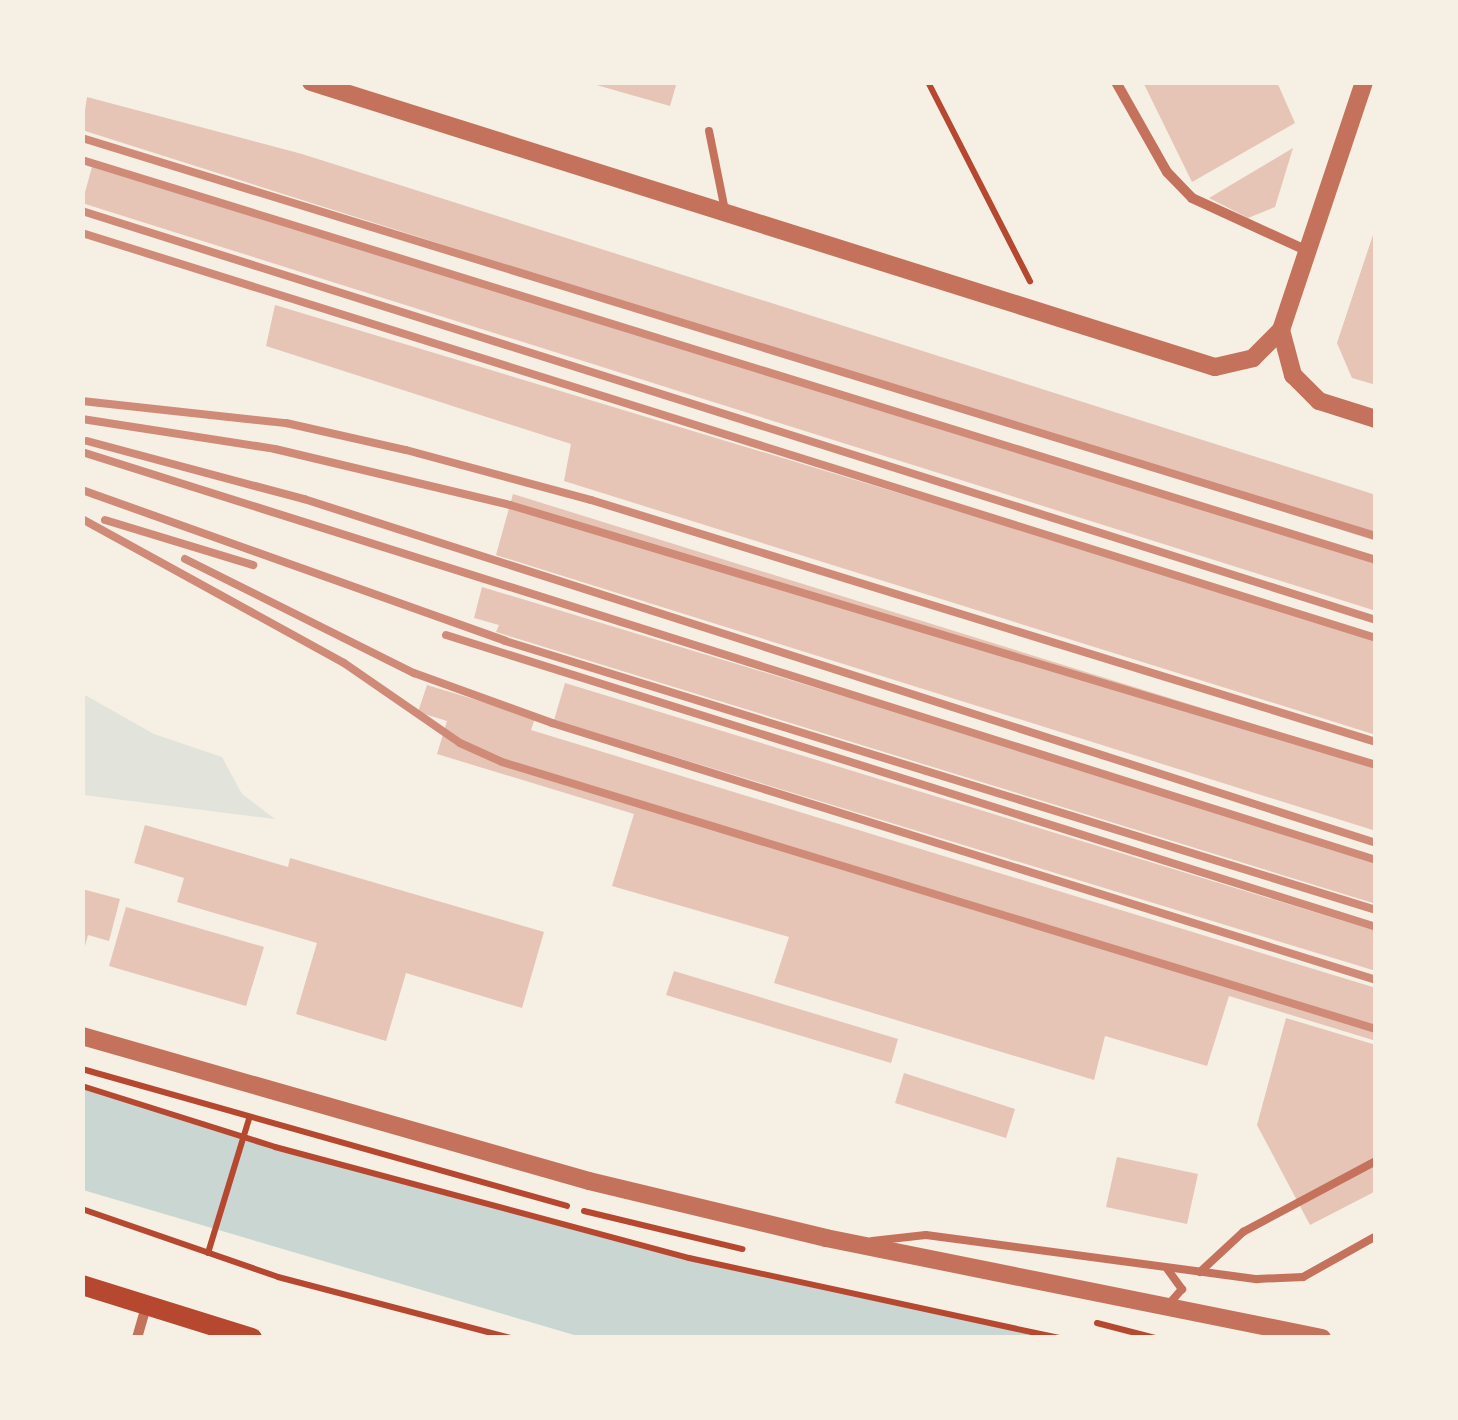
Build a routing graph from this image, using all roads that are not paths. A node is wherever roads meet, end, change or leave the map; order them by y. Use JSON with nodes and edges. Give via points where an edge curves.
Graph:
{"nodes":[{"id":1,"x":311,"y":82,"type":"edge"},
{"id":2,"x":1116,"y":82,"type":"edge"},
{"id":3,"x":1364,"y":82,"type":"edge"},
{"id":4,"x":709,"y":131,"type":"dead end"},
{"id":5,"x":725,"y":210,"type":"junction"},
{"id":6,"x":1309,"y":252,"type":"junction"},
{"id":7,"x":1281,"y":330,"type":"junction"},
{"id":8,"x":1376,"y":419,"type":"edge"},
{"id":9,"x":82,"y":1036,"type":"edge"},
{"id":10,"x":1376,"y":1161,"type":"edge"},
{"id":11,"x":1376,"y":1236,"type":"edge"},
{"id":12,"x":853,"y":1243,"type":"junction"},
{"id":13,"x":1165,"y":1267,"type":"junction"},
{"id":14,"x":1200,"y":1272,"type":"junction"},
{"id":15,"x":82,"y":1286,"type":"edge"},
{"id":16,"x":146,"y":1306,"type":"junction"},
{"id":17,"x":1165,"y":1306,"type":"junction"},
{"id":18,"x":138,"y":1338,"type":"edge"},
{"id":19,"x":252,"y":1338,"type":"edge"},
{"id":20,"x":1322,"y":1338,"type":"edge"}],
"edges":[{"from":1,"to":5,"type":"street"},
{"from":2,"to":6,"type":"street","via":[[1167,172],[1192,198]]},
{"from":3,"to":6,"type":"street"},
{"from":4,"to":5,"type":"lane"},
{"from":5,"to":7,"type":"street","via":[[1215,367],[1253,358]]},
{"from":6,"to":7,"type":"street"},
{"from":7,"to":8,"type":"street","via":[[1294,374],[1319,401]]},
{"from":9,"to":12,"type":"street","via":[[589,1181]]},
{"from":10,"to":14,"type":"lane","via":[[1243,1232]]},
{"from":11,"to":14,"type":"lane","via":[[1303,1277]]},
{"from":12,"to":13,"type":"lane","via":[[926,1235]]},
{"from":12,"to":17,"type":"street"},
{"from":13,"to":14,"type":"lane"},
{"from":13,"to":17,"type":"lane","via":[[1182,1289]]},
{"from":15,"to":16,"type":"main road"},
{"from":16,"to":18,"type":"street"},
{"from":16,"to":19,"type":"main road"},
{"from":17,"to":20,"type":"street"}]}
